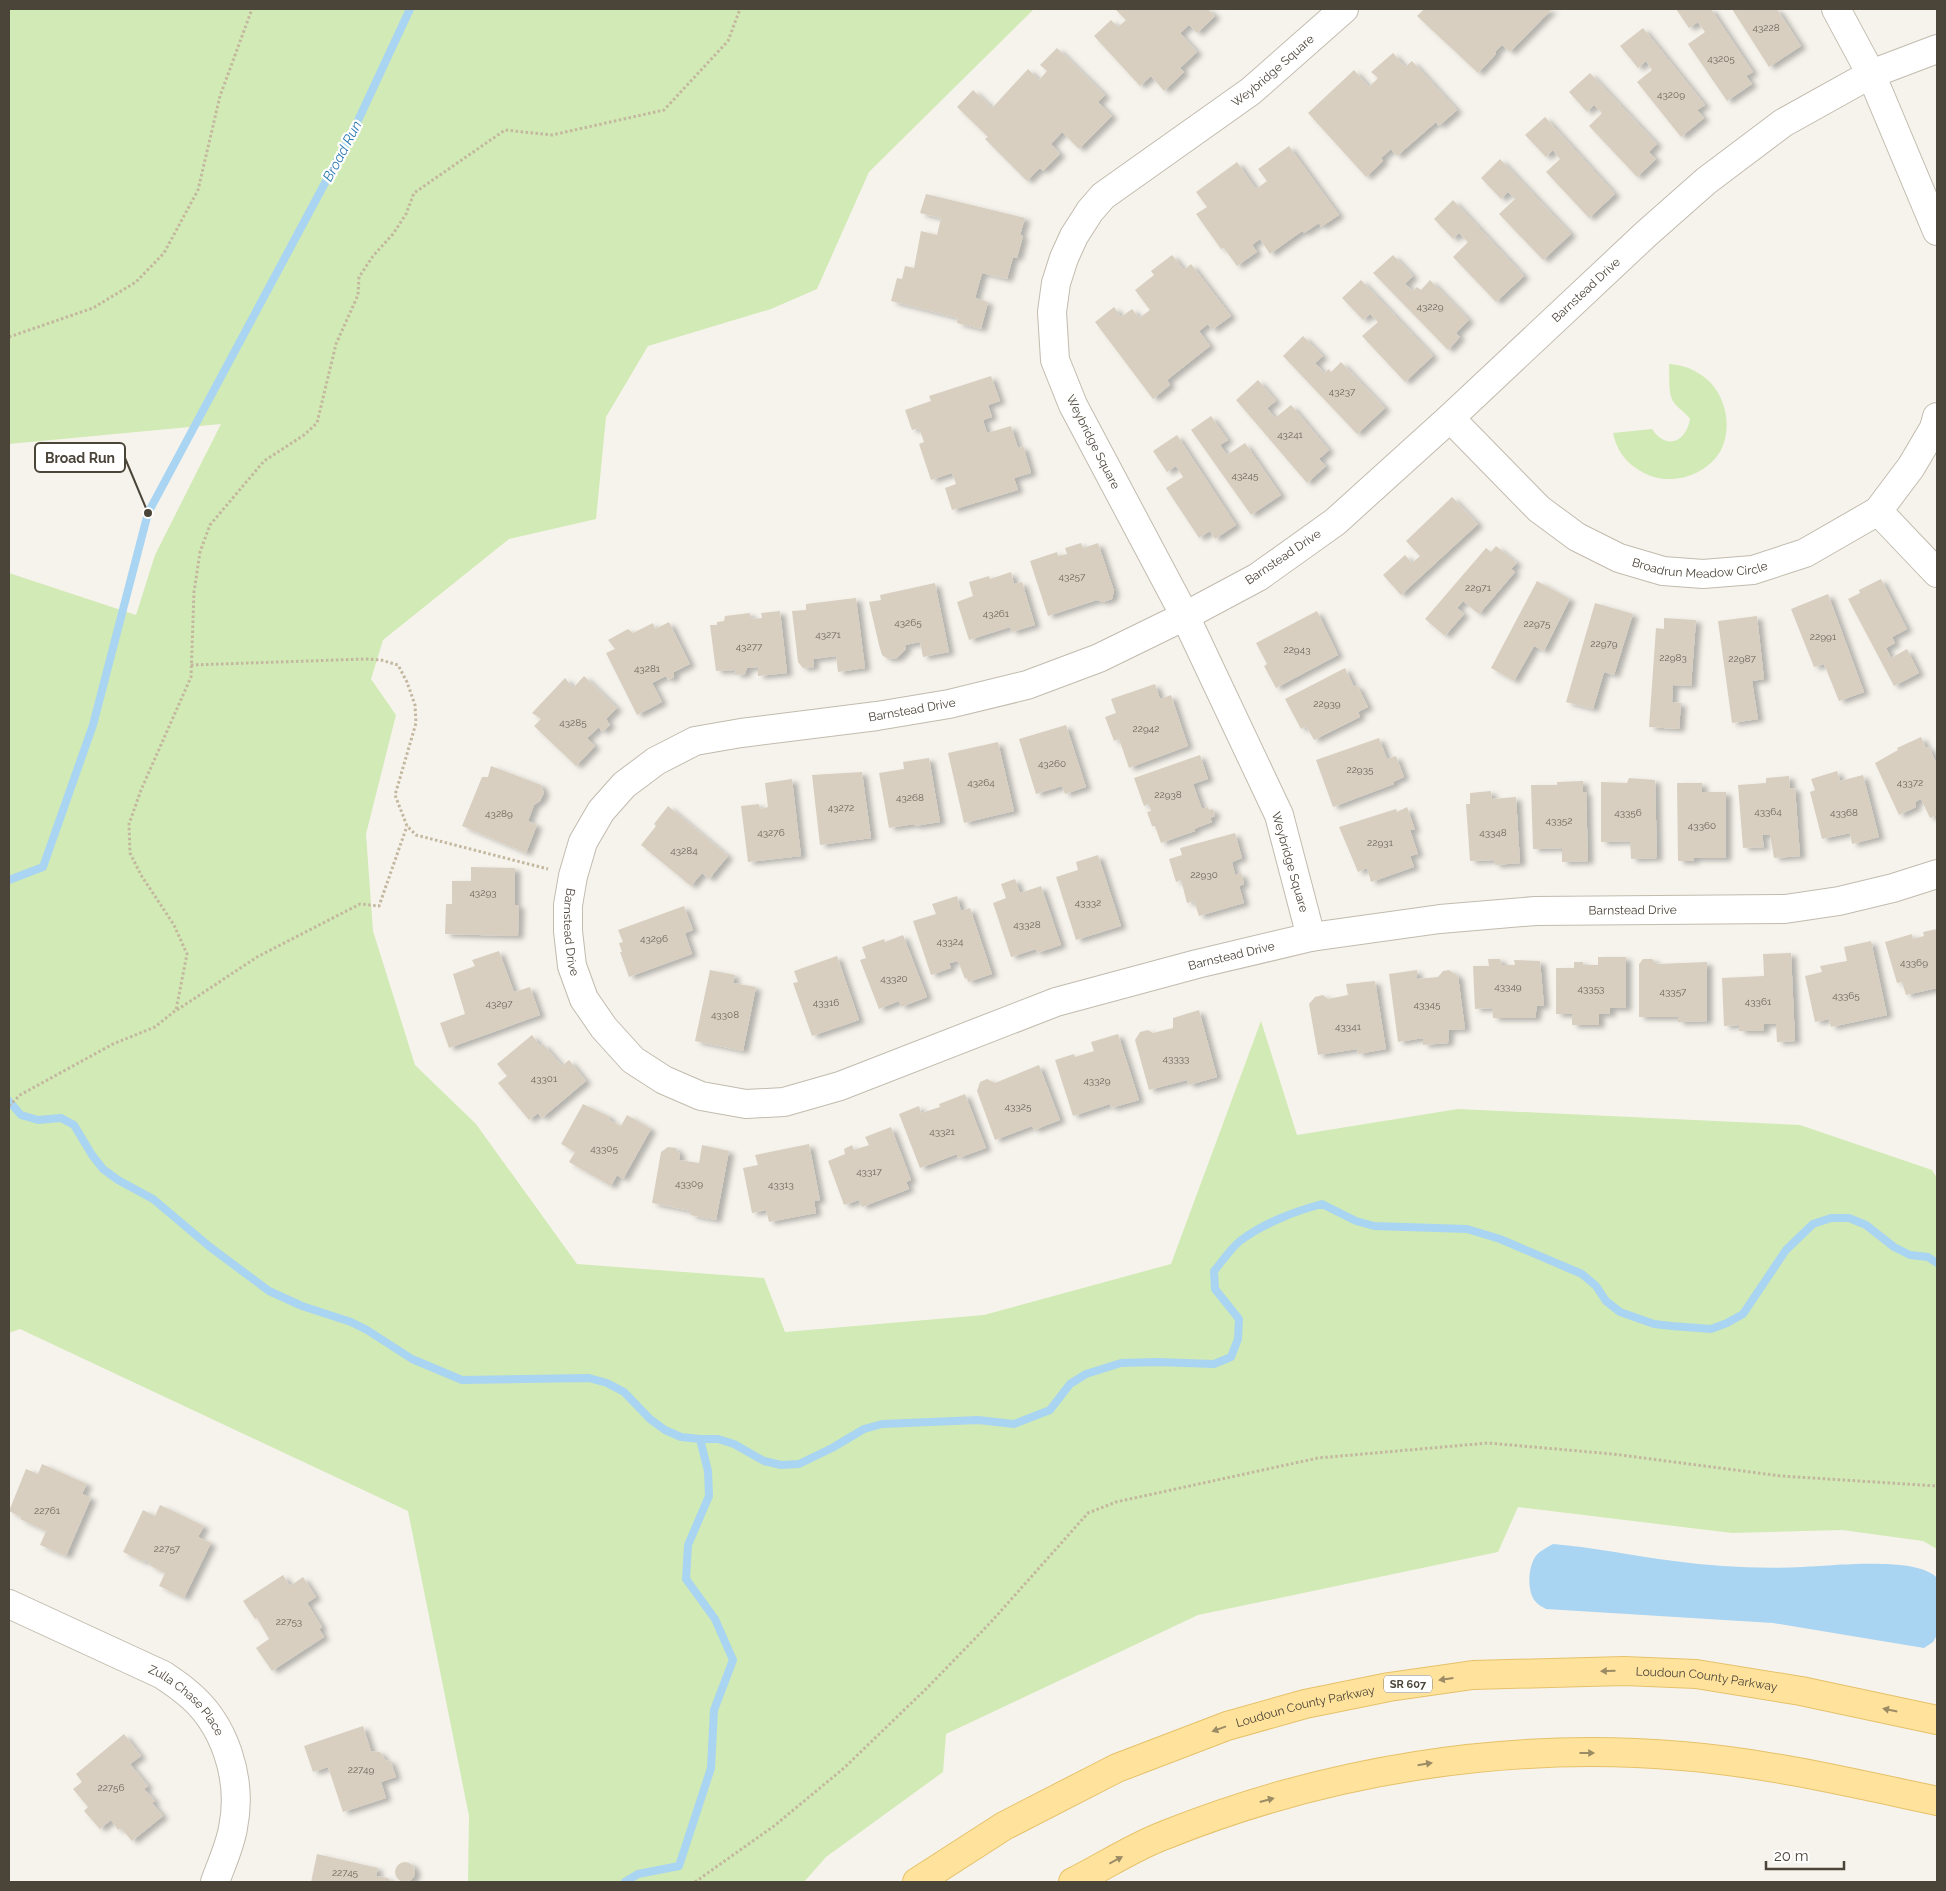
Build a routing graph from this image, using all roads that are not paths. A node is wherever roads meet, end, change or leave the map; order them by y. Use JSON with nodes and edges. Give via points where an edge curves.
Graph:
{"nodes":[{"id":1,"x":1344,"y":9,"type":"edge"},
{"id":2,"x":1836,"y":9,"type":"edge"},
{"id":3,"x":1937,"y":50,"type":"edge"},
{"id":4,"x":1870,"y":74,"type":"junction"},
{"id":5,"x":1937,"y":232,"type":"edge"},
{"id":6,"x":1937,"y":417,"type":"edge"},
{"id":7,"x":1450,"y":418,"type":"junction"},
{"id":8,"x":1878,"y":511,"type":"junction"},
{"id":9,"x":1937,"y":574,"type":"edge"},
{"id":10,"x":1185,"y":616,"type":"junction"},
{"id":11,"x":1937,"y":874,"type":"edge"},
{"id":12,"x":1312,"y":937,"type":"junction"},
{"id":13,"x":9,"y":1604,"type":"edge"},
{"id":14,"x":1937,"y":1720,"type":"edge"},
{"id":15,"x":1937,"y":1801,"type":"edge"},
{"id":16,"x":215,"y":1882,"type":"edge"},
{"id":17,"x":917,"y":1882,"type":"edge"},
{"id":18,"x":1073,"y":1882,"type":"edge"}],
"edges":[{"from":1,"to":10,"type":"street","name":"Weybridge Square","via":[[1251,91],[1103,196],[1074,236],[1056,283],[1052,312],[1055,360],[1077,414]]},
{"from":2,"to":4,"type":"street"},
{"from":3,"to":4,"type":"street","name":"Barnstead Drive"},
{"from":4,"to":5,"type":"street"},
{"from":4,"to":7,"type":"street","name":"Barnstead Drive","via":[[1784,123],[1706,181]]},
{"from":6,"to":8,"type":"street","name":"Broadrun Meadow Circle","via":[[1911,467]]},
{"from":7,"to":8,"type":"street","name":"Broadrun Meadow Circle","via":[[1539,509],[1578,537],[1619,558],[1663,571],[1703,574],[1753,570],[1805,554]]},
{"from":7,"to":10,"type":"street","name":"Barnstead Drive","via":[[1335,522],[1258,577]]},
{"from":8,"to":9,"type":"street"},
{"from":10,"to":12,"type":"street","name":"Weybridge Square","via":[[1279,815]]},
{"from":10,"to":12,"type":"street","name":"Barnstead Drive","via":[[1099,658],[1027,685],[949,704],[694,741],[656,761],[624,785],[601,811],[583,842],[568,905],[568,930],[572,966],[584,998],[604,1028],[633,1060],[664,1080],[701,1096],[746,1104],[784,1102],[840,1086],[1056,1002]]},
{"from":11,"to":12,"type":"street","name":"Barnstead Drive","via":[[1839,901],[1785,909],[1535,911],[1440,919]]},
{"from":13,"to":16,"type":"street","name":"Zulla Chase Place","via":[[163,1675],[206,1713],[222,1738],[232,1767],[236,1798],[233,1829]]},
{"from":14,"to":17,"type":"main road","name":"Loudoun County Parkway","number":"SR 607","one_way":true,"via":[[1801,1691],[1696,1674],[1624,1671],[1490,1675],[1390,1686],[1305,1704],[1226,1726],[1117,1768],[1004,1826]]},
{"from":18,"to":15,"type":"main road","one_way":true,"via":[[1162,1836],[1240,1808],[1376,1772],[1454,1759],[1544,1753],[1682,1756],[1771,1768]]}]}
